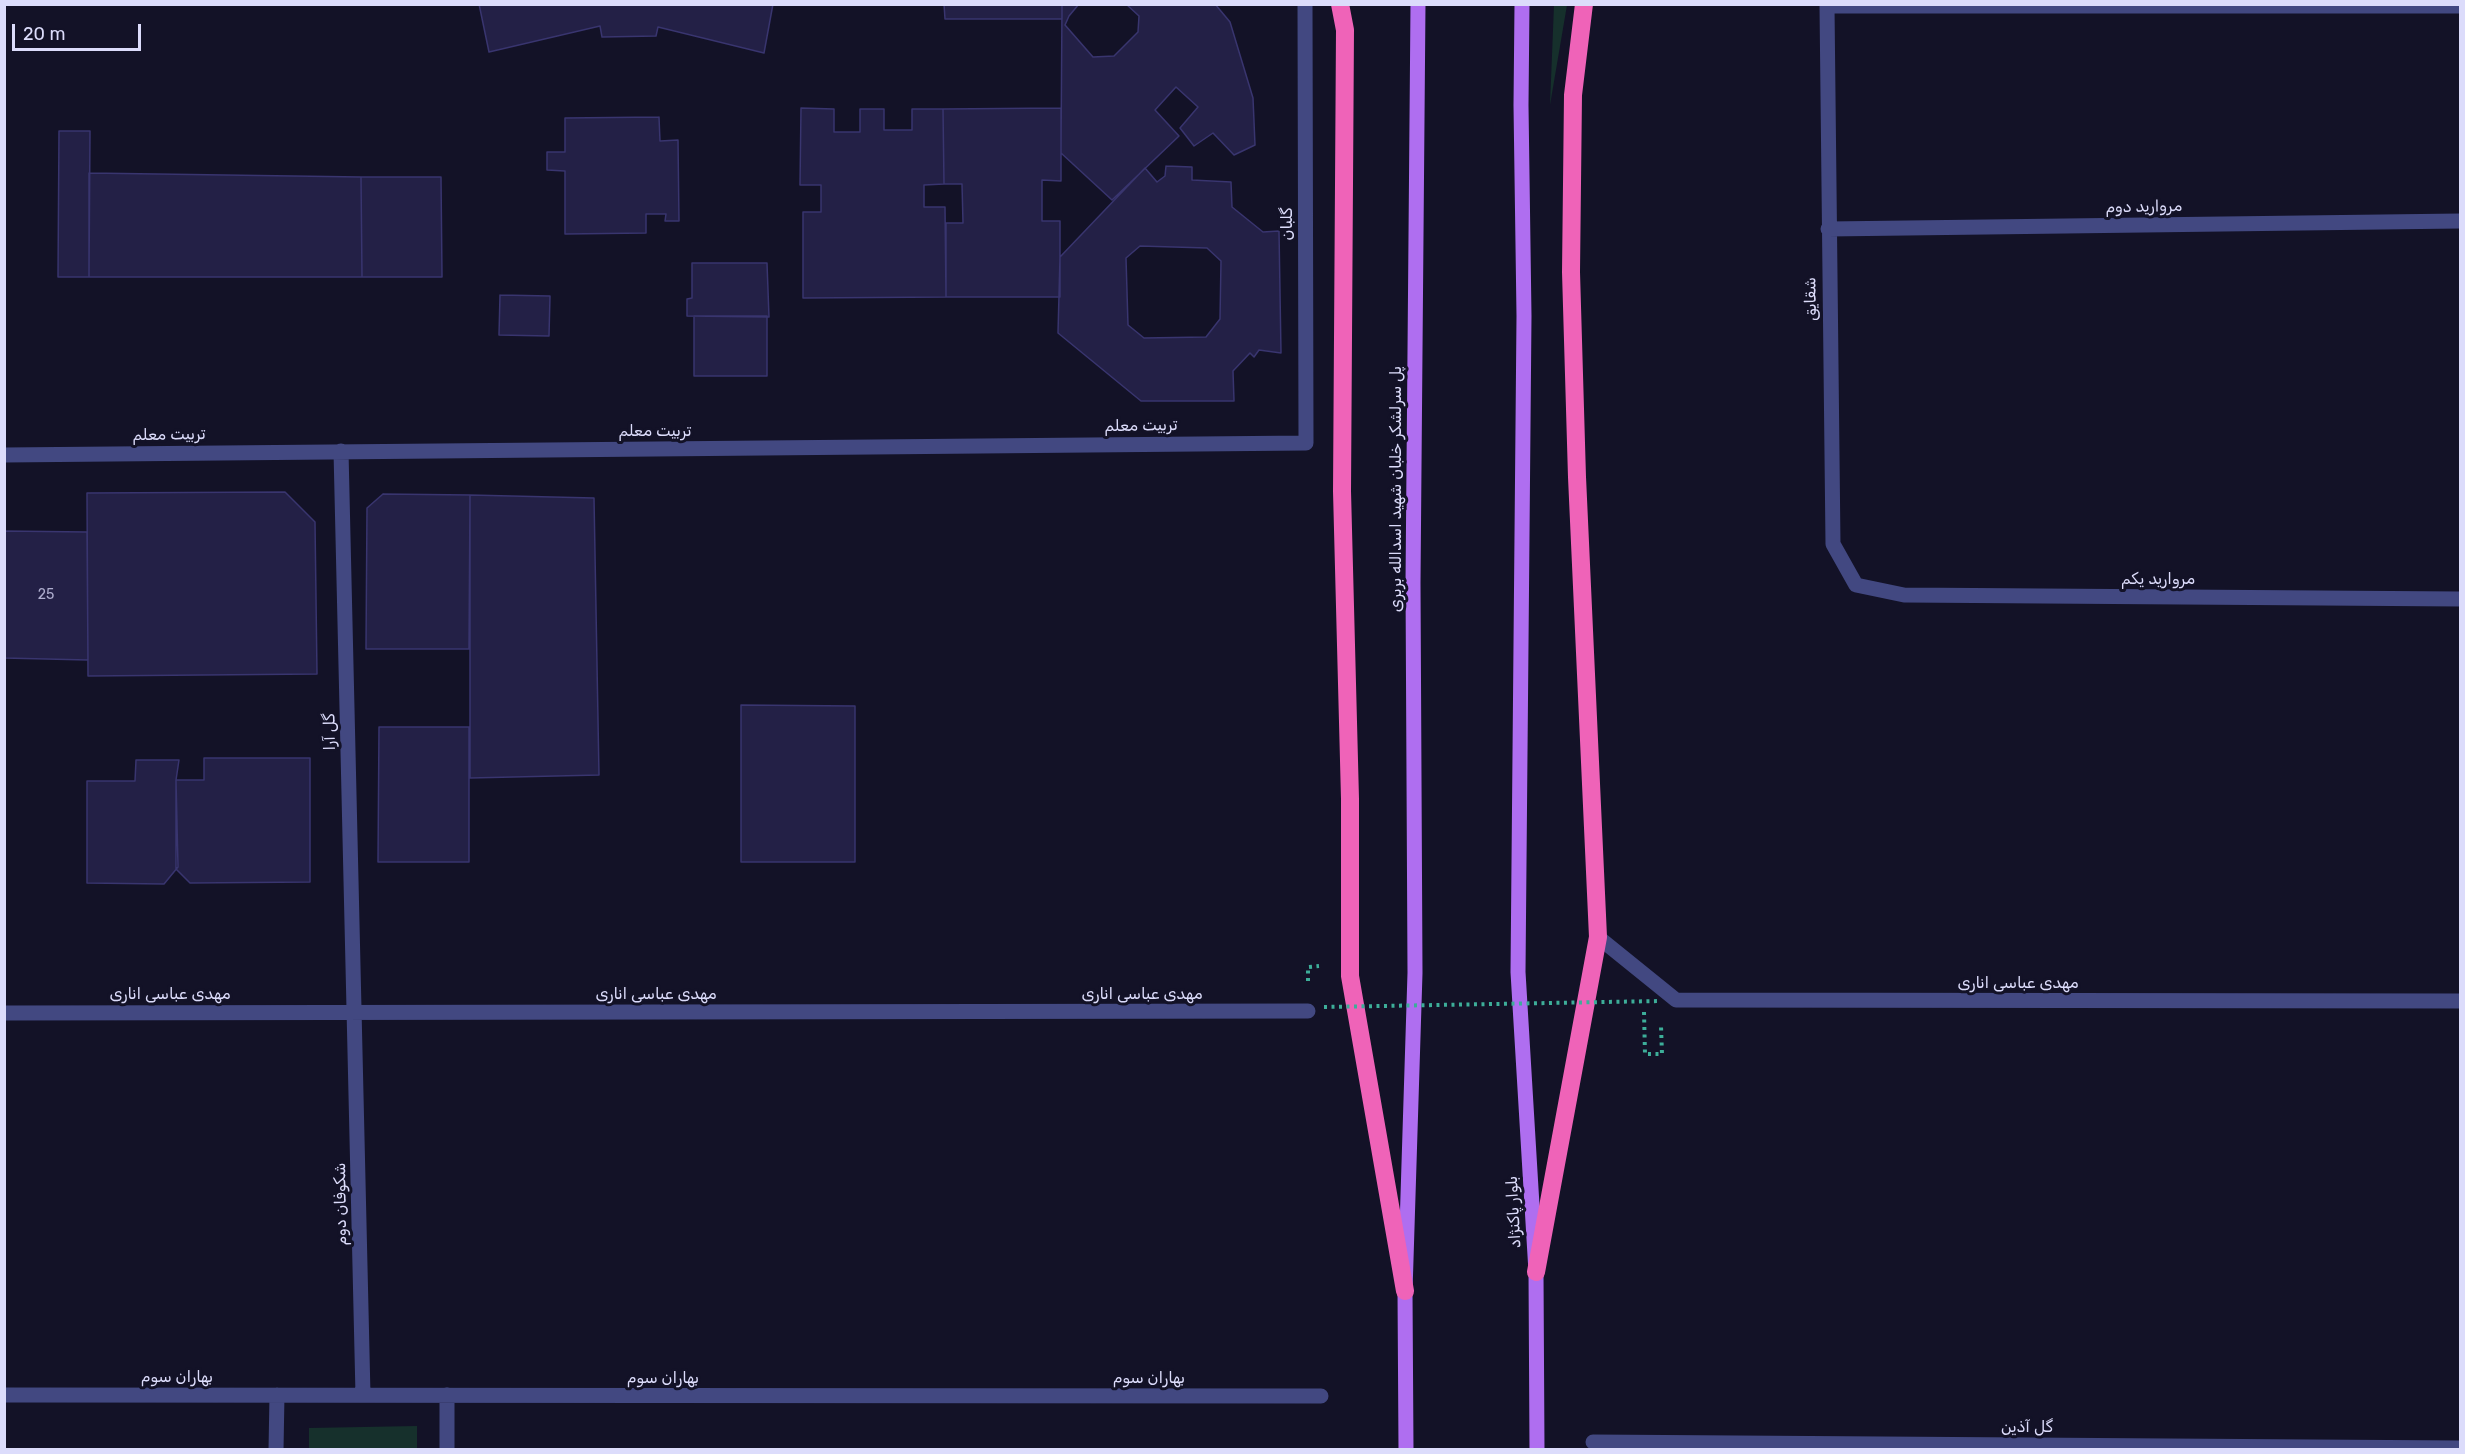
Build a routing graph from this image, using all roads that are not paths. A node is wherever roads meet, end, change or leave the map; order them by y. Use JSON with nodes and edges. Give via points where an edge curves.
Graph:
{"nodes":[{"id":1,"x":1305,"y":4,"type":"edge"},
{"id":2,"x":1340,"y":4,"type":"edge"},
{"id":3,"x":1418,"y":4,"type":"edge"},
{"id":4,"x":1522,"y":4,"type":"edge"},
{"id":5,"x":1584,"y":4,"type":"edge"},
{"id":6,"x":2460,"y":6,"type":"edge"},
{"id":7,"x":2460,"y":221,"type":"edge"},
{"id":8,"x":1828,"y":229,"type":"junction"},
{"id":9,"x":1306,"y":443,"type":"joint"},
{"id":10,"x":341,"y":451,"type":"junction"},
{"id":11,"x":4,"y":454,"type":"edge"},
{"id":12,"x":1856,"y":585,"type":"joint"},
{"id":13,"x":2460,"y":599,"type":"edge"},
{"id":14,"x":1598,"y":937,"type":"junction"},
{"id":15,"x":2460,"y":1001,"type":"edge"},
{"id":16,"x":1308,"y":1011,"type":"dead end"},
{"id":17,"x":354,"y":1012,"type":"junction"},
{"id":18,"x":4,"y":1013,"type":"edge"},
{"id":19,"x":1536,"y":1272,"type":"junction"},
{"id":20,"x":1405,"y":1290,"type":"junction"},
{"id":21,"x":4,"y":1395,"type":"edge"},
{"id":22,"x":276,"y":1395,"type":"junction"},
{"id":23,"x":363,"y":1395,"type":"junction"},
{"id":24,"x":447,"y":1395,"type":"junction"},
{"id":25,"x":1321,"y":1396,"type":"dead end"},
{"id":26,"x":1593,"y":1442,"type":"dead end"},
{"id":27,"x":2460,"y":1448,"type":"edge"},
{"id":28,"x":276,"y":1449,"type":"edge"},
{"id":29,"x":447,"y":1449,"type":"edge"},
{"id":30,"x":1406,"y":1449,"type":"edge"},
{"id":31,"x":1537,"y":1449,"type":"edge"}],
"edges":[{"from":1,"to":9,"type":"street","name":"گلبان"},
{"from":2,"to":20,"type":"highway","via":[[1345,30],[1342,491],[1350,976]]},
{"from":3,"to":20,"type":"main road","name":"پل سرلشکر خلبان شهید اسدالله بربری","via":[[1413,558],[1415,973]]},
{"from":4,"to":19,"type":"main road","name":"بلوار پاکنژاد","via":[[1524,328],[1518,972]]},
{"from":5,"to":14,"type":"highway","via":[[1573,95],[1571,272]]},
{"from":6,"to":8,"type":"street","name":"شقایق","via":[[1827,6]]},
{"from":7,"to":8,"type":"street","name":"مروارید دوم"},
{"from":8,"to":12,"type":"street","name":"شقایق","via":[[1833,544]]},
{"from":9,"to":10,"type":"street","name":"تربیت معلم"},
{"from":10,"to":11,"type":"street","name":"تربیت معلم"},
{"from":10,"to":17,"type":"street","name":"گل آرا"},
{"from":12,"to":13,"type":"street","name":"مروارید یکم","via":[[1904,595]]},
{"from":14,"to":15,"type":"street","name":"مهدی عباسی اناری","via":[[1668,1000]]},
{"from":14,"to":19,"type":"highway"},
{"from":16,"to":17,"type":"street","name":"مهدی عباسی اناری"},
{"from":17,"to":18,"type":"street","name":"مهدی عباسی اناری"},
{"from":17,"to":23,"type":"street","name":"شکوفان دوم"},
{"from":19,"to":31,"type":"main road","name":"بلوار پاکنژاد"},
{"from":20,"to":30,"type":"main road"},
{"from":21,"to":22,"type":"street","name":"بهاران سوم"},
{"from":22,"to":23,"type":"street","name":"بهاران سوم"},
{"from":22,"to":28,"type":"street"},
{"from":23,"to":24,"type":"street","name":"بهاران سوم"},
{"from":24,"to":25,"type":"street","name":"بهاران سوم"},
{"from":24,"to":29,"type":"street"},
{"from":26,"to":27,"type":"street","name":"گل آذین"}]}
